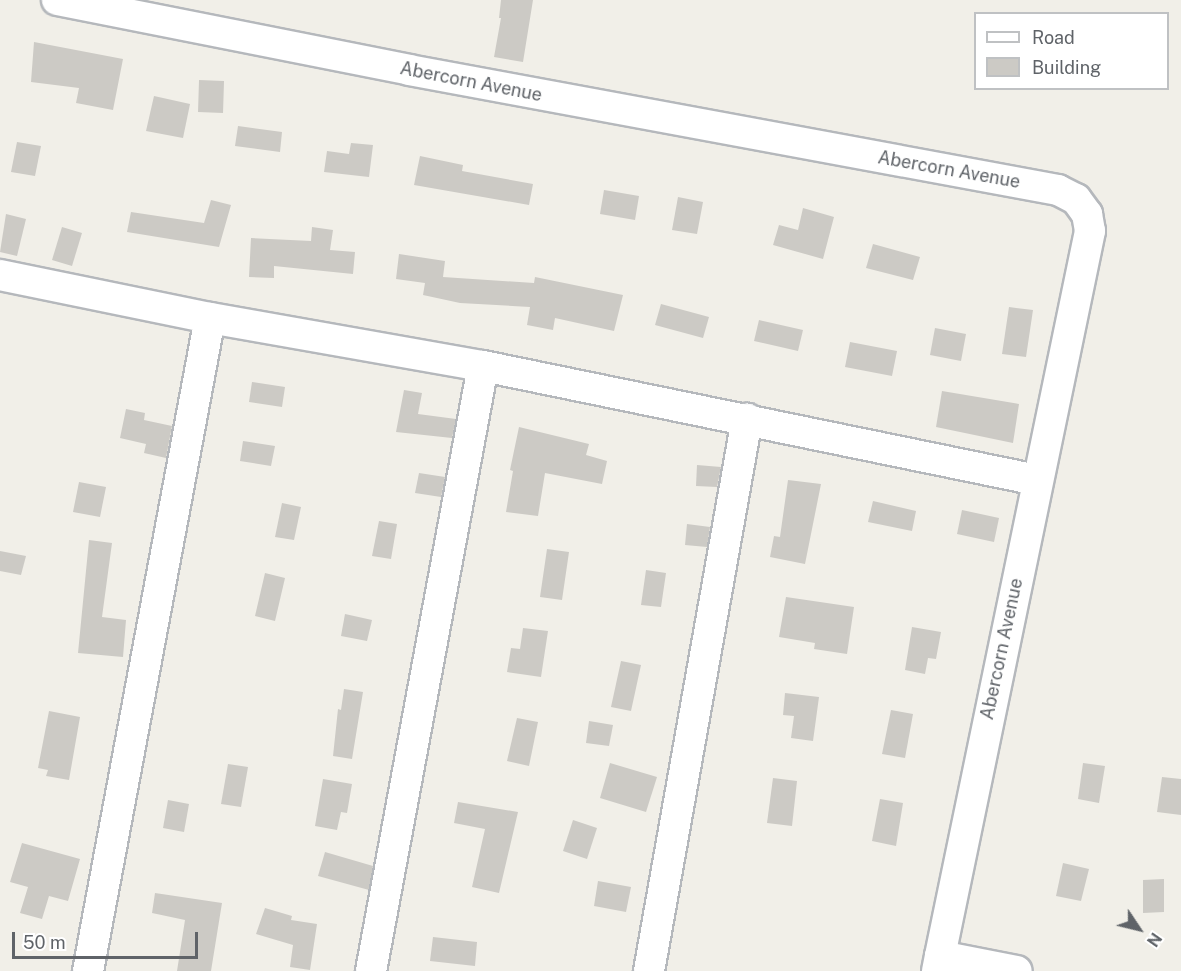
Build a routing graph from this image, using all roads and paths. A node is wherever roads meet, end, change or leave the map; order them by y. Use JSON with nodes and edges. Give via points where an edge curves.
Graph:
{"nodes":[{"id":1,"x":57,"y":0,"type":"edge"},
{"id":2,"x":0,"y":275,"type":"edge"},
{"id":3,"x":210,"y":318,"type":"junction"},
{"id":4,"x":483,"y":366,"type":"junction"},
{"id":5,"x":747,"y":419,"type":"junction"},
{"id":6,"x":1037,"y":480,"type":"junction"},
{"id":7,"x":938,"y":963,"type":"edge"},
{"id":8,"x":88,"y":971,"type":"edge"},
{"id":9,"x":371,"y":971,"type":"edge"},
{"id":10,"x":649,"y":971,"type":"edge"},
{"id":11,"x":1017,"y":971,"type":"edge"}],
"edges":[{"from":1,"to":6,"type":"street","name":"Abercorn Avenue","via":[[409,70],[1058,190],[1076,199],[1087,214],[1090,231]]},
{"from":2,"to":3,"type":"street"},
{"from":3,"to":4,"type":"street"},
{"from":3,"to":8,"type":"street"},
{"from":4,"to":5,"type":"street"},
{"from":4,"to":9,"type":"street"},
{"from":5,"to":6,"type":"street"},
{"from":5,"to":10,"type":"street"},
{"from":6,"to":7,"type":"street","name":"Abercorn Avenue"},
{"from":7,"to":11,"type":"street"}]}
